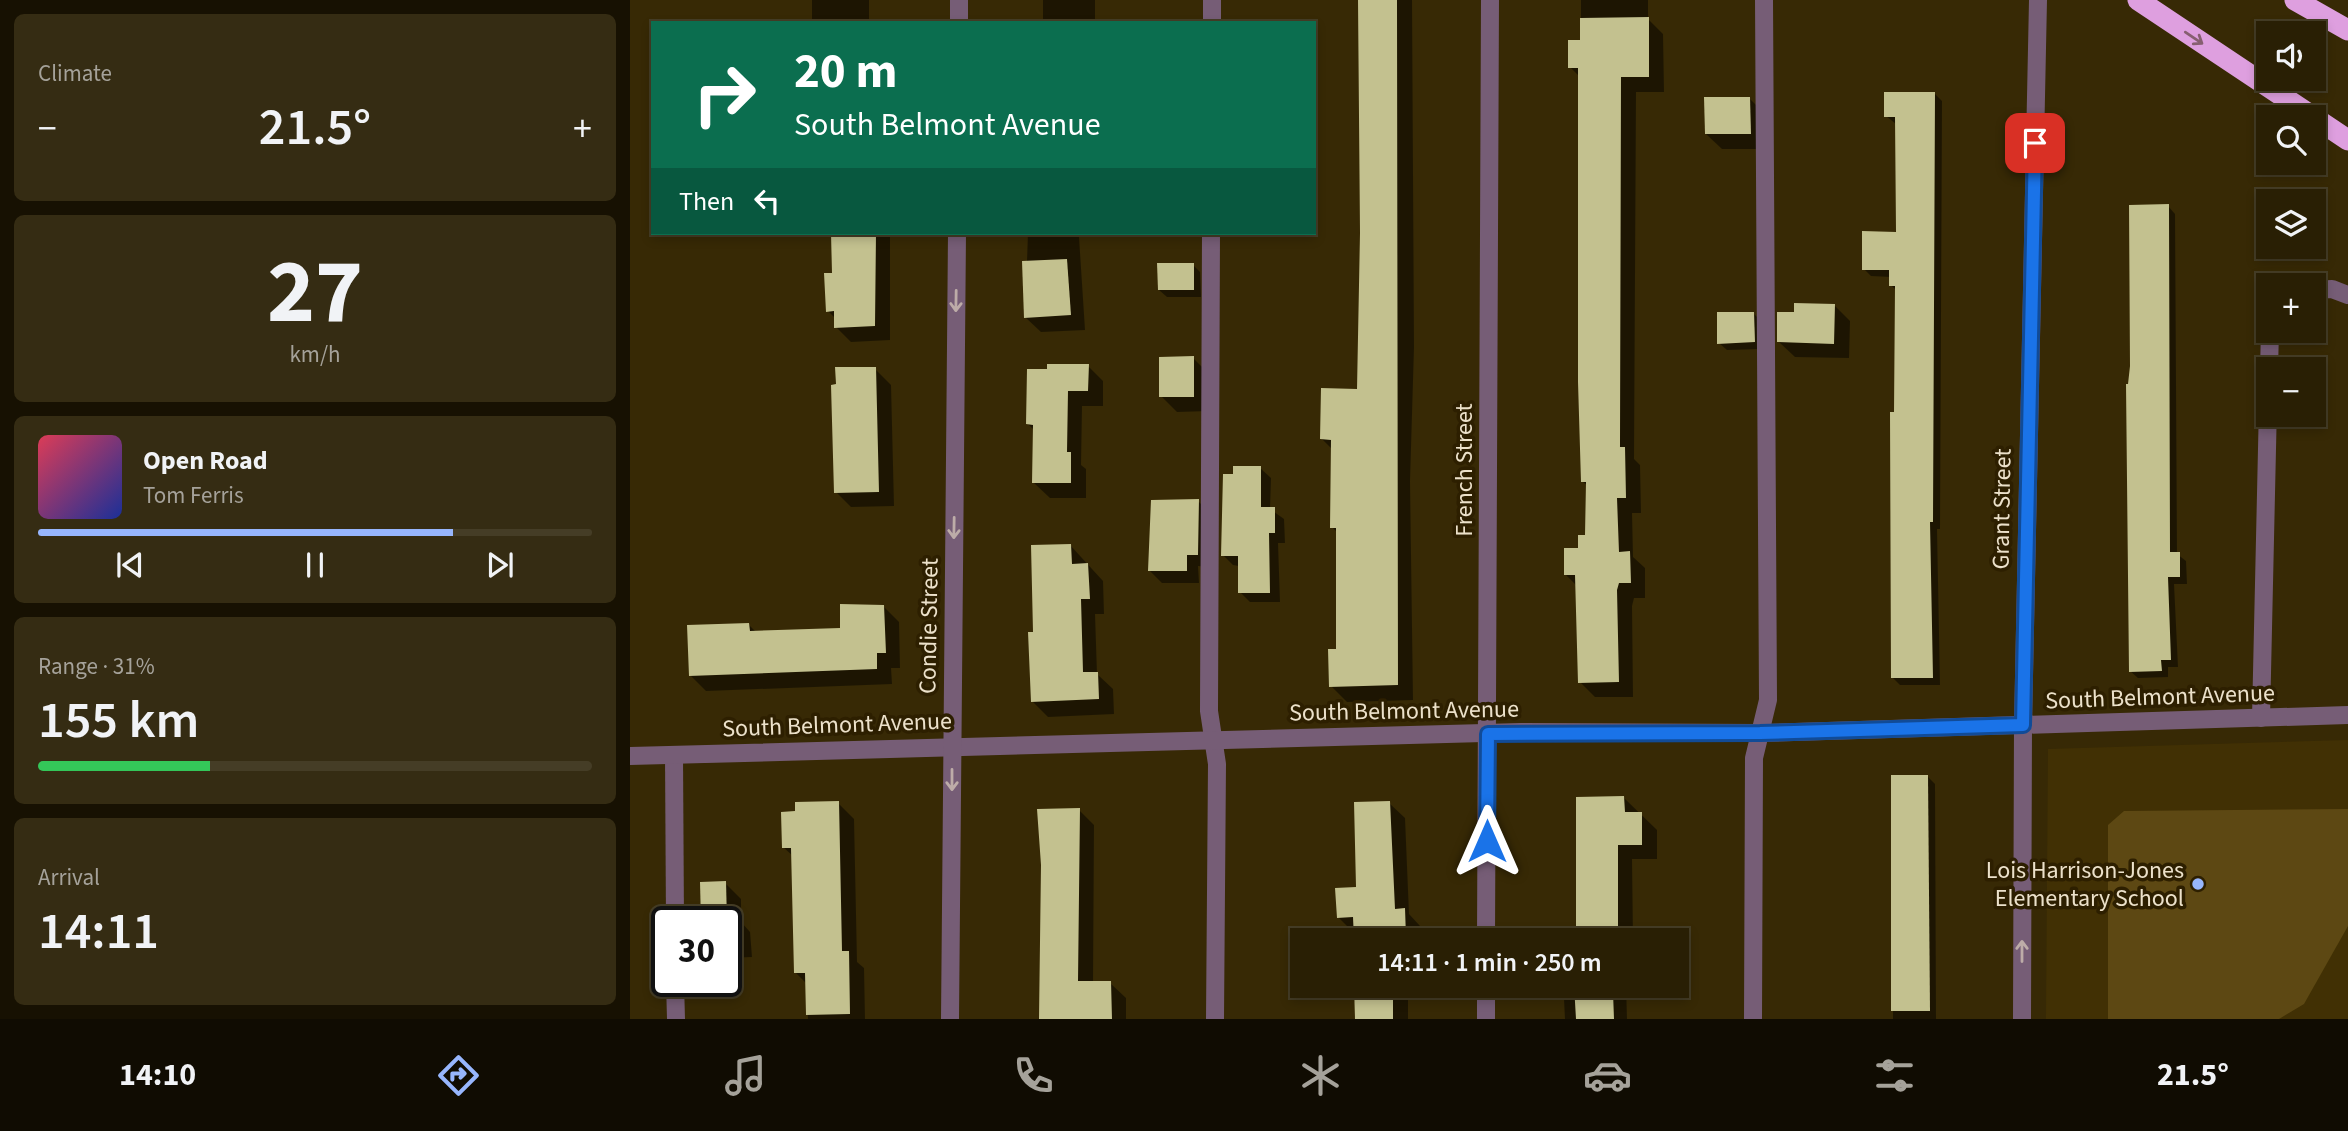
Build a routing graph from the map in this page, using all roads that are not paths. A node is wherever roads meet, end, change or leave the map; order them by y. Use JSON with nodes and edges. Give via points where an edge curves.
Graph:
{"nodes":[{"id":1,"x":959,"y":0,"type":"edge"},
{"id":2,"x":1212,"y":0,"type":"edge"},
{"id":3,"x":1490,"y":0,"type":"edge"},
{"id":4,"x":1764,"y":0,"type":"edge"},
{"id":5,"x":2038,"y":0,"type":"edge"},
{"id":6,"x":2138,"y":0,"type":"edge"},
{"id":7,"x":2295,"y":0,"type":"edge"},
{"id":8,"x":959,"y":21,"type":"edge"},
{"id":9,"x":1212,"y":21,"type":"edge"},
{"id":10,"x":2348,"y":30,"type":"edge"},
{"id":11,"x":2348,"y":140,"type":"edge"},
{"id":12,"x":957,"y":235,"type":"edge"},
{"id":13,"x":1211,"y":235,"type":"edge"},
{"id":14,"x":2326,"y":289,"type":"edge"},
{"id":15,"x":2348,"y":295,"type":"edge"},
{"id":16,"x":2268,"y":427,"type":"edge"},
{"id":17,"x":2348,"y":715,"type":"edge"},
{"id":18,"x":2262,"y":718,"type":"junction"},
{"id":19,"x":2023,"y":725,"type":"junction"},
{"id":20,"x":1760,"y":733,"type":"junction"},
{"id":21,"x":1488,"y":734,"type":"junction"},
{"id":22,"x":1213,"y":740,"type":"junction"},
{"id":23,"x":952,"y":746,"type":"junction"},
{"id":24,"x":674,"y":755,"type":"junction"},
{"id":25,"x":630,"y":756,"type":"edge"},
{"id":26,"x":675,"y":906,"type":"edge"},
{"id":27,"x":1486,"y":928,"type":"edge"},
{"id":28,"x":676,"y":997,"type":"edge"},
{"id":29,"x":1486,"y":998,"type":"edge"},
{"id":30,"x":676,"y":1019,"type":"edge"},
{"id":31,"x":950,"y":1019,"type":"edge"},
{"id":32,"x":1215,"y":1019,"type":"edge"},
{"id":33,"x":1486,"y":1019,"type":"edge"},
{"id":34,"x":1753,"y":1019,"type":"edge"},
{"id":35,"x":2022,"y":1019,"type":"edge"}],
"edges":[{"from":1,"to":8,"type":"street"},
{"from":2,"to":9,"type":"street"},
{"from":3,"to":21,"type":"street","name":"French Street"},
{"from":4,"to":20,"type":"street","via":[[1768,700]]},
{"from":5,"to":19,"type":"street","name":"Grant Street"},
{"from":6,"to":11,"type":"highway","one_way":true},
{"from":7,"to":10,"type":"highway"},
{"from":12,"to":23,"type":"street","name":"Condie Street","one_way":true},
{"from":13,"to":22,"type":"street","via":[[1209,711]]},
{"from":14,"to":15,"type":"street"},
{"from":16,"to":18,"type":"street"},
{"from":17,"to":18,"type":"street","name":"South Belmont Avenue"},
{"from":18,"to":19,"type":"street","name":"South Belmont Avenue"},
{"from":19,"to":20,"type":"street","name":"South Belmont Avenue"},
{"from":35,"to":19,"type":"street","name":"Grant Street","one_way":true},
{"from":20,"to":21,"type":"street","name":"South Belmont Avenue"},
{"from":20,"to":34,"type":"street","via":[[1754,758]]},
{"from":21,"to":22,"type":"street","name":"South Belmont Avenue"},
{"from":21,"to":27,"type":"street","name":"French Street"},
{"from":22,"to":23,"type":"street","name":"South Belmont Avenue"},
{"from":22,"to":32,"type":"street","via":[[1217,764]]},
{"from":23,"to":24,"type":"street","name":"South Belmont Avenue"},
{"from":23,"to":31,"type":"street","name":"Condie Street","one_way":true},
{"from":24,"to":25,"type":"street","name":"South Belmont Avenue"},
{"from":24,"to":26,"type":"street"},
{"from":28,"to":30,"type":"street"},
{"from":29,"to":33,"type":"street"}]}
